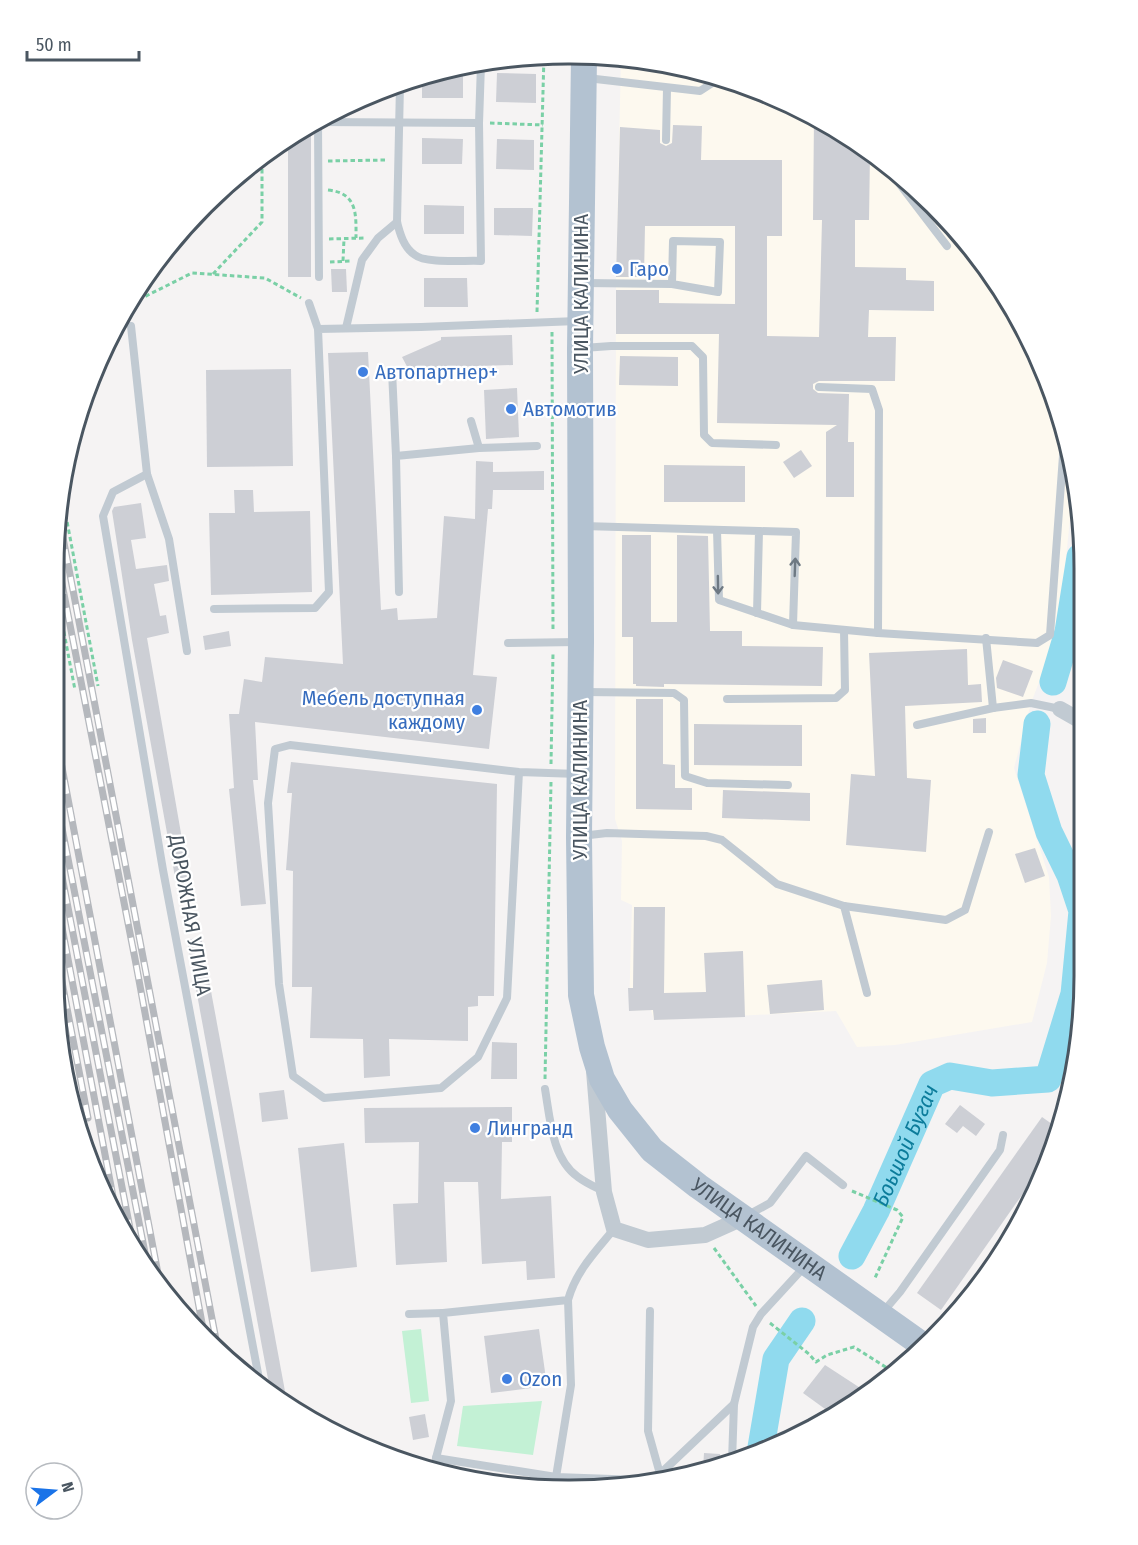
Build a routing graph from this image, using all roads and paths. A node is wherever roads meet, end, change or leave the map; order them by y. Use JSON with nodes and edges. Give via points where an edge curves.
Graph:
{"nodes":[{"id":1,"x":544,"y":66,"type":"edge"},
{"id":2,"x":584,"y":67,"type":"edge"},
{"id":3,"x":481,"y":72,"type":"edge"},
{"id":4,"x":710,"y":85,"type":"edge"},
{"id":5,"x":667,"y":88,"type":"junction"},
{"id":6,"x":400,"y":94,"type":"edge"},
{"id":7,"x":399,"y":121,"type":"junction"},
{"id":8,"x":337,"y":122,"type":"edge"},
{"id":9,"x":479,"y":123,"type":"junction"},
{"id":10,"x":543,"y":125,"type":"junction"},
{"id":11,"x":318,"y":131,"type":"edge"},
{"id":12,"x":666,"y":140,"type":"dead end"},
{"id":13,"x":398,"y":159,"type":"junction"},
{"id":14,"x":318,"y":161,"type":"junction"},
{"id":15,"x":262,"y":169,"type":"edge"},
{"id":16,"x":319,"y":189,"type":"junction"},
{"id":17,"x":909,"y":197,"type":"edge"},
{"id":18,"x":397,"y":222,"type":"junction"},
{"id":19,"x":378,"y":237,"type":"junction"},
{"id":20,"x":344,"y":238,"type":"junction"},
{"id":21,"x":356,"y":238,"type":"junction"},
{"id":22,"x":320,"y":239,"type":"junction"},
{"id":23,"x":947,"y":246,"type":"dead end"},
{"id":24,"x":343,"y":261,"type":"junction"},
{"id":25,"x":362,"y":261,"type":"junction"},
{"id":26,"x":320,"y":262,"type":"junction"},
{"id":27,"x":213,"y":274,"type":"junction"},
{"id":28,"x":319,"y":277,"type":"dead end"},
{"id":29,"x":581,"y":283,"type":"junction"},
{"id":30,"x":672,"y":284,"type":"junction"},
{"id":31,"x":145,"y":296,"type":"edge"},
{"id":32,"x":309,"y":303,"type":"joint"},
{"id":33,"x":580,"y":321,"type":"junction"},
{"id":34,"x":552,"y":322,"type":"junction"},
{"id":35,"x":537,"y":323,"type":"junction"},
{"id":36,"x":130,"y":326,"type":"dead end"},
{"id":37,"x":318,"y":328,"type":"junction"},
{"id":38,"x":346,"y":328,"type":"junction"},
{"id":39,"x":580,"y":349,"type":"junction"},
{"id":40,"x":392,"y":371,"type":"dead end"},
{"id":41,"x":819,"y":387,"type":"dead end"},
{"id":42,"x":471,"y":421,"type":"dead end"},
{"id":43,"x":776,"y":445,"type":"dead end"},
{"id":44,"x":479,"y":447,"type":"junction"},
{"id":45,"x":537,"y":447,"type":"dead end"},
{"id":46,"x":396,"y":456,"type":"junction"},
{"id":47,"x":1062,"y":464,"type":"edge"},
{"id":48,"x":147,"y":474,"type":"junction"},
{"id":49,"x":67,"y":522,"type":"edge"},
{"id":50,"x":553,"y":523,"type":"dead end"},
{"id":51,"x":580,"y":526,"type":"junction"},
{"id":52,"x":717,"y":530,"type":"junction"},
{"id":53,"x":759,"y":531,"type":"junction"},
{"id":54,"x":399,"y":591,"type":"dead end"},
{"id":55,"x":214,"y":609,"type":"dead end"},
{"id":56,"x":757,"y":613,"type":"junction"},
{"id":57,"x":793,"y":625,"type":"junction"},
{"id":58,"x":844,"y":630,"type":"junction"},
{"id":59,"x":64,"y":632,"type":"edge"},
{"id":60,"x":878,"y":633,"type":"junction"},
{"id":61,"x":986,"y":638,"type":"junction"},
{"id":62,"x":581,"y":642,"type":"junction"},
{"id":63,"x":508,"y":643,"type":"dead end"},
{"id":64,"x":187,"y":651,"type":"dead end"},
{"id":65,"x":98,"y":686,"type":"dead end"},
{"id":66,"x":75,"y":690,"type":"dead end"},
{"id":67,"x":580,"y":692,"type":"junction"},
{"id":68,"x":727,"y":699,"type":"dead end"},
{"id":69,"x":993,"y":708,"type":"junction"},
{"id":70,"x":1060,"y":709,"type":"joint"},
{"id":71,"x":1074,"y":717,"type":"edge"},
{"id":72,"x":917,"y":725,"type":"dead end"},
{"id":73,"x":519,"y":772,"type":"junction"},
{"id":74,"x":551,"y":773,"type":"junction"},
{"id":75,"x":579,"y":774,"type":"junction"},
{"id":76,"x":788,"y":785,"type":"dead end"},
{"id":77,"x":989,"y":832,"type":"dead end"},
{"id":78,"x":579,"y":837,"type":"junction"},
{"id":79,"x":844,"y":906,"type":"junction"},
{"id":80,"x":867,"y":993,"type":"dead end"},
{"id":81,"x":592,"y":1047,"type":"junction"},
{"id":82,"x":545,"y":1089,"type":"joint"},
{"id":83,"x":1003,"y":1135,"type":"dead end"},
{"id":84,"x":843,"y":1185,"type":"dead end"},
{"id":85,"x":853,"y":1191,"type":"dead end"},
{"id":86,"x":604,"y":1192,"type":"junction"},
{"id":87,"x":743,"y":1218,"type":"junction"},
{"id":88,"x":614,"y":1229,"type":"junction"},
{"id":89,"x":705,"y":1235,"type":"junction"},
{"id":90,"x":808,"y":1263,"type":"junction"},
{"id":91,"x":874,"y":1280,"type":"dead end"},
{"id":92,"x":568,"y":1300,"type":"junction"},
{"id":93,"x":650,"y":1311,"type":"dead end"},
{"id":94,"x":443,"y":1313,"type":"junction"},
{"id":95,"x":409,"y":1314,"type":"dead end"},
{"id":96,"x":761,"y":1314,"type":"junction"},
{"id":97,"x":881,"y":1314,"type":"junction"},
{"id":98,"x":777,"y":1330,"type":"dead end"},
{"id":99,"x":917,"y":1341,"type":"edge"},
{"id":100,"x":886,"y":1368,"type":"edge"},
{"id":101,"x":258,"y":1373,"type":"edge"},
{"id":102,"x":734,"y":1404,"type":"junction"},
{"id":103,"x":732,"y":1454,"type":"edge"},
{"id":104,"x":436,"y":1458,"type":"junction"},
{"id":105,"x":436,"y":1462,"type":"edge"},
{"id":106,"x":667,"y":1471,"type":"edge"},
{"id":107,"x":660,"y":1472,"type":"edge"},
{"id":108,"x":553,"y":1480,"type":"edge"},
{"id":109,"x":556,"y":1480,"type":"edge"}],
"edges":[{"from":1,"to":10,"type":"path"},
{"from":2,"to":5,"type":"lane"},
{"from":2,"to":29,"type":"main road","name":"УЛИЦА КАЛИНИНА"},
{"from":3,"to":9,"type":"lane"},
{"from":4,"to":5,"type":"lane","via":[[700,91]]},
{"from":5,"to":12,"type":"lane"},
{"from":6,"to":7,"type":"lane"},
{"from":7,"to":8,"type":"lane"},
{"from":7,"to":9,"type":"lane"},
{"from":7,"to":13,"type":"lane"},
{"from":9,"to":10,"type":"path"},
{"from":9,"to":18,"type":"lane","via":[[481,261],[415,256],[402,239]]},
{"from":10,"to":35,"type":"path"},
{"from":11,"to":14,"type":"lane"},
{"from":13,"to":14,"type":"path"},
{"from":13,"to":18,"type":"lane"},
{"from":14,"to":16,"type":"lane"},
{"from":15,"to":27,"type":"path","via":[[262,222]]},
{"from":16,"to":21,"type":"path","via":[[336,191],[352,203]]},
{"from":16,"to":22,"type":"lane"},
{"from":17,"to":23,"type":"lane"},
{"from":18,"to":19,"type":"lane"},
{"from":19,"to":21,"type":"path"},
{"from":19,"to":25,"type":"lane"},
{"from":20,"to":21,"type":"path"},
{"from":20,"to":22,"type":"path"},
{"from":20,"to":24,"type":"path"},
{"from":22,"to":26,"type":"lane"},
{"from":24,"to":25,"type":"path"},
{"from":24,"to":26,"type":"path"},
{"from":25,"to":38,"type":"lane"},
{"from":26,"to":28,"type":"lane"},
{"from":27,"to":31,"type":"path","via":[[192,273]]},
{"from":27,"to":32,"type":"path","via":[[266,278]]},
{"from":29,"to":30,"type":"lane"},
{"from":29,"to":33,"type":"main road","name":"УЛИЦА КАЛИНИНА"},
{"from":30,"to":30,"type":"lane","via":[[673,241],[720,242],[718,292]]},
{"from":32,"to":37,"type":"lane"},
{"from":33,"to":34,"type":"lane"},
{"from":33,"to":39,"type":"main road","name":"УЛИЦА КАЛИНИНА"},
{"from":34,"to":35,"type":"lane"},
{"from":34,"to":50,"type":"path"},
{"from":35,"to":38,"type":"lane"},
{"from":36,"to":48,"type":"lane"},
{"from":37,"to":38,"type":"lane"},
{"from":37,"to":55,"type":"lane","via":[[329,592],[315,608]]},
{"from":39,"to":43,"type":"lane","via":[[692,346],[703,357],[704,435],[712,443]]},
{"from":39,"to":51,"type":"main road","name":"УЛИЦА КАЛИНИНА"},
{"from":40,"to":46,"type":"lane"},
{"from":41,"to":60,"type":"lane","via":[[872,389],[879,410]]},
{"from":42,"to":44,"type":"lane"},
{"from":44,"to":45,"type":"lane"},
{"from":44,"to":46,"type":"lane"},
{"from":46,"to":54,"type":"lane"},
{"from":47,"to":61,"type":"lane","via":[[1050,635],[1037,643]]},
{"from":48,"to":64,"type":"lane","via":[[169,539]]},
{"from":48,"to":101,"type":"lane","name":"ДОРОЖНАЯ УЛИЦА","via":[[113,492],[103,516],[163,870]]},
{"from":49,"to":65,"type":"path"},
{"from":51,"to":52,"type":"lane"},
{"from":51,"to":62,"type":"main road","name":"УЛИЦА КАЛИНИНА"},
{"from":52,"to":53,"type":"lane"},
{"from":52,"to":56,"type":"lane","one_way":true,"via":[[718,600]]},
{"from":53,"to":56,"type":"lane"},
{"from":57,"to":53,"type":"lane","one_way":true,"via":[[796,532]]},
{"from":56,"to":57,"type":"lane"},
{"from":57,"to":58,"type":"lane"},
{"from":58,"to":60,"type":"lane"},
{"from":58,"to":68,"type":"lane","via":[[845,690],[836,698]]},
{"from":59,"to":66,"type":"path"},
{"from":60,"to":61,"type":"lane"},
{"from":61,"to":69,"type":"lane"},
{"from":62,"to":63,"type":"lane"},
{"from":62,"to":67,"type":"main road","name":"УЛИЦА КАЛИНИНА"},
{"from":67,"to":75,"type":"main road","name":"УЛИЦА КАЛИНИНА"},
{"from":67,"to":76,"type":"lane","via":[[674,693],[684,700],[685,776],[707,783]]},
{"from":69,"to":70,"type":"lane","via":[[1031,703]]},
{"from":69,"to":72,"type":"lane"},
{"from":70,"to":71,"type":"street"},
{"from":73,"to":73,"type":"lane","via":[[290,745],[275,749],[268,803],[279,984],[293,1076],[324,1098],[441,1088],[478,1057],[507,998]]},
{"from":73,"to":74,"type":"lane"},
{"from":74,"to":75,"type":"lane"},
{"from":74,"to":82,"type":"path"},
{"from":75,"to":78,"type":"main road","name":"УЛИЦА КАЛИНИНА"},
{"from":77,"to":79,"type":"lane","via":[[965,910],[946,920]]},
{"from":78,"to":79,"type":"lane","via":[[640,834],[722,840],[777,884]]},
{"from":78,"to":81,"type":"main road","name":"УЛИЦА КАЛИНИНА","via":[[581,995]]},
{"from":79,"to":80,"type":"lane"},
{"from":81,"to":86,"type":"street"},
{"from":81,"to":87,"type":"main road","name":"УЛИЦА КАЛИНИНА","via":[[611,1095],[652,1150]]},
{"from":82,"to":86,"type":"lane","via":[[553,1135],[563,1160],[577,1177]]},
{"from":83,"to":97,"type":"lane","via":[[1000,1150]]},
{"from":84,"to":87,"type":"lane","via":[[806,1156],[770,1203]]},
{"from":85,"to":91,"type":"path","via":[[903,1216]]},
{"from":86,"to":88,"type":"street"},
{"from":87,"to":89,"type":"street"},
{"from":87,"to":90,"type":"main road","name":"УЛИЦА КАЛИНИНА"},
{"from":88,"to":89,"type":"street","via":[[648,1240]]},
{"from":88,"to":92,"type":"lane","via":[[579,1272]]},
{"from":89,"to":96,"type":"path"},
{"from":90,"to":96,"type":"lane"},
{"from":90,"to":97,"type":"main road","name":"УЛИЦА КАЛИНИНА"},
{"from":92,"to":94,"type":"lane"},
{"from":92,"to":109,"type":"lane","via":[[571,1385]]},
{"from":93,"to":107,"type":"lane","via":[[648,1431]]},
{"from":94,"to":95,"type":"lane"},
{"from":94,"to":104,"type":"lane","via":[[451,1401]]},
{"from":96,"to":102,"type":"lane","via":[[753,1327]]},
{"from":97,"to":99,"type":"main road","name":"УЛИЦА КАЛИНИНА"},
{"from":98,"to":100,"type":"path","via":[[816,1362],[854,1347]]},
{"from":102,"to":103,"type":"lane"},
{"from":102,"to":106,"type":"lane"},
{"from":104,"to":105,"type":"lane"},
{"from":104,"to":108,"type":"lane"}]}
